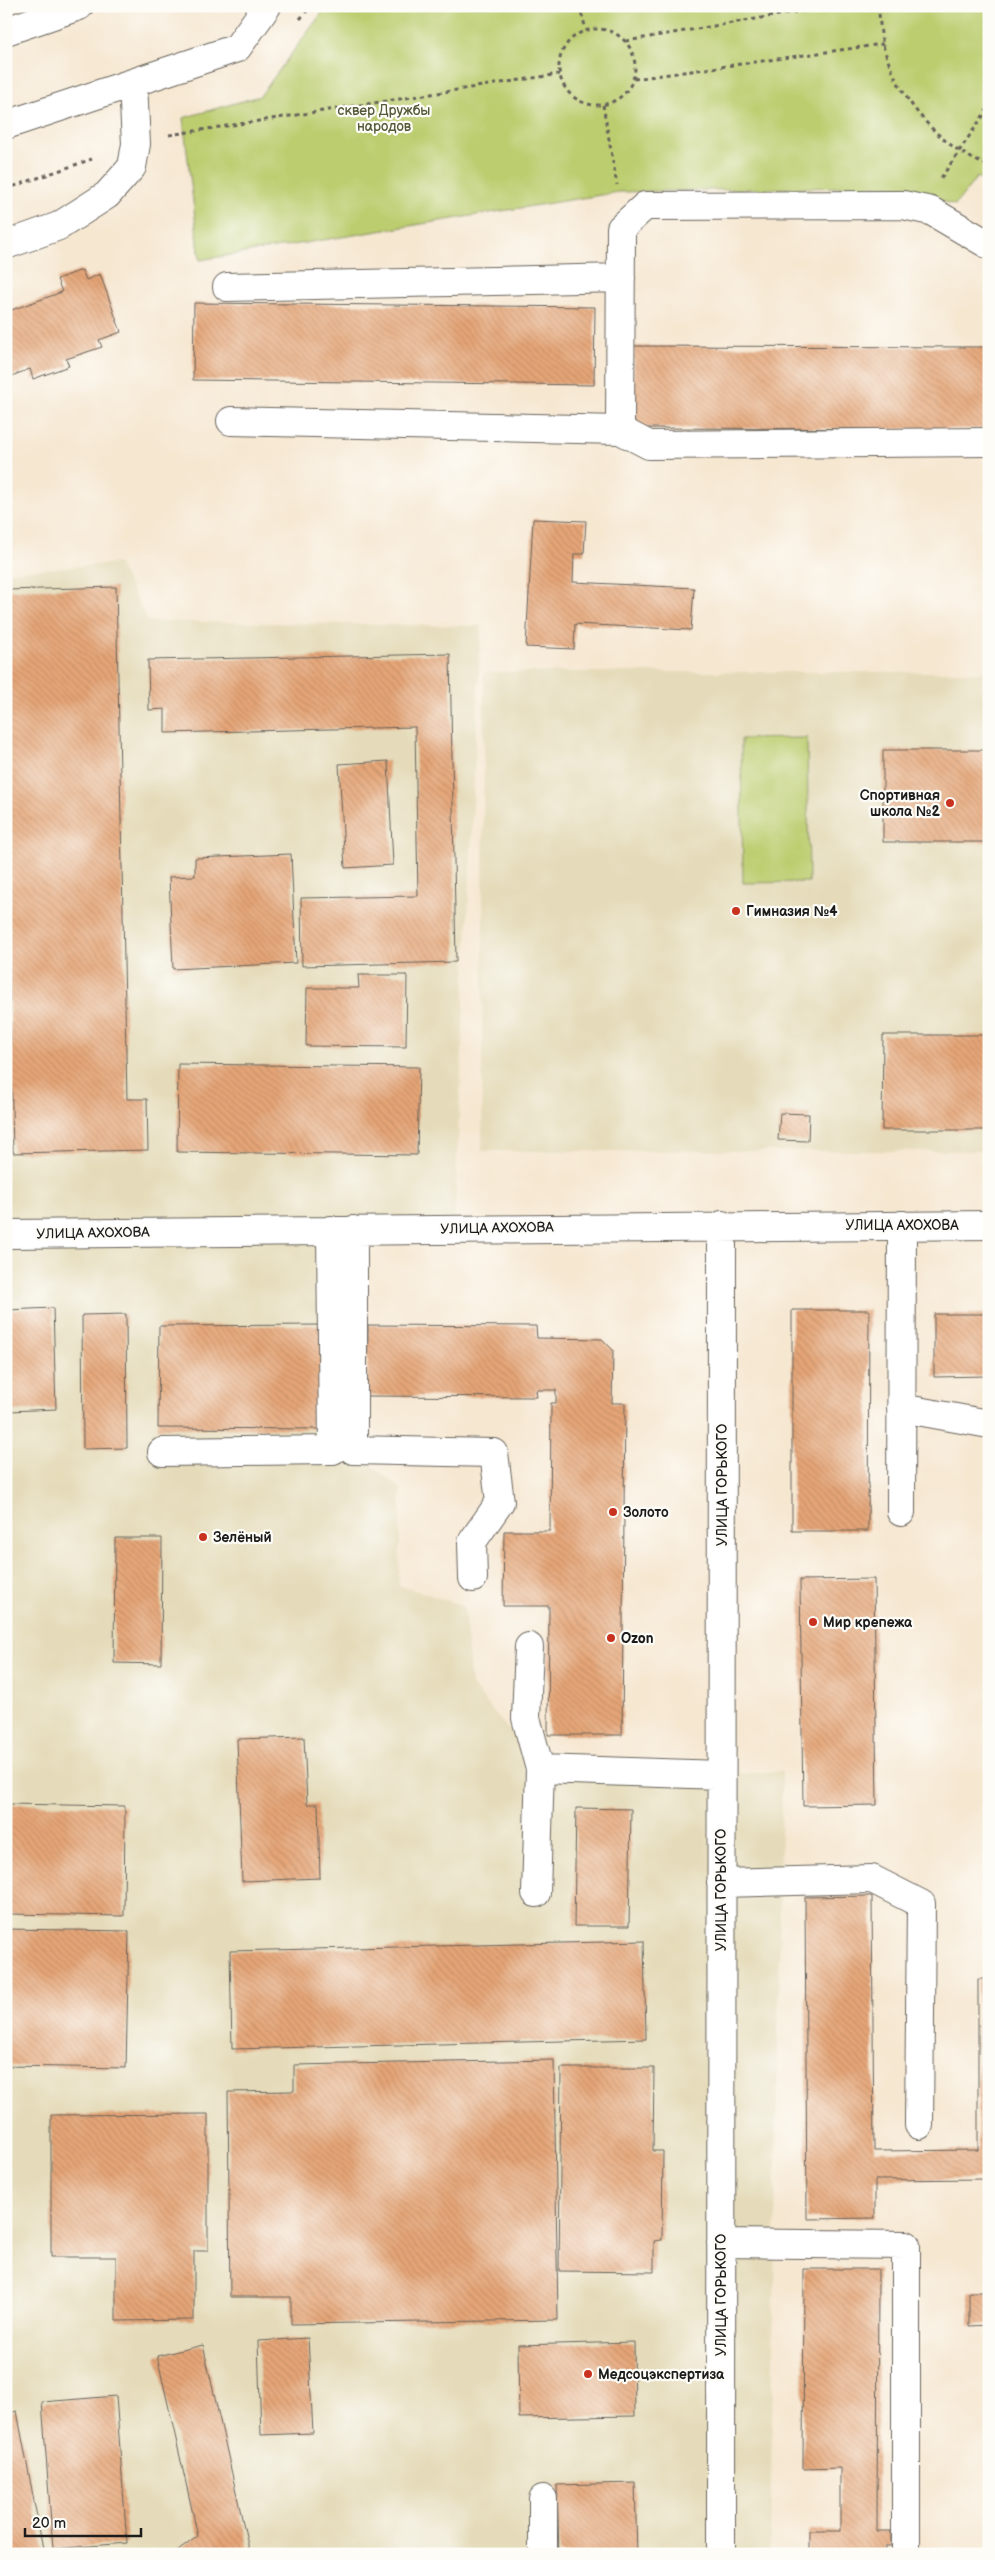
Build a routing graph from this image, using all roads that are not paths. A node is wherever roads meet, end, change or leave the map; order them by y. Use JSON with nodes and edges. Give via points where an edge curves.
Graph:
{"nodes":[{"id":1,"x":79,"y":6,"type":"edge"},
{"id":2,"x":267,"y":6,"type":"edge"},
{"id":3,"x":6,"y":31,"type":"edge"},
{"id":4,"x":133,"y":83,"type":"junction"},
{"id":5,"x":6,"y":125,"type":"edge"},
{"id":6,"x":6,"y":245,"type":"edge"},
{"id":7,"x":989,"y":245,"type":"edge"},
{"id":8,"x":620,"y":278,"type":"junction"},
{"id":9,"x":227,"y":287,"type":"dead end"},
{"id":10,"x":231,"y":421,"type":"dead end"},
{"id":11,"x":620,"y":430,"type":"junction"},
{"id":12,"x":989,"y":442,"type":"edge"},
{"id":13,"x":989,"y":1224,"type":"edge"},
{"id":14,"x":902,"y":1225,"type":"junction"},
{"id":15,"x":722,"y":1226,"type":"junction"},
{"id":16,"x":342,"y":1230,"type":"junction"},
{"id":17,"x":6,"y":1234,"type":"edge"},
{"id":18,"x":901,"y":1408,"type":"junction"},
{"id":19,"x":989,"y":1424,"type":"edge"},
{"id":20,"x":162,"y":1452,"type":"dead end"},
{"id":21,"x":901,"y":1512,"type":"dead end"},
{"id":22,"x":473,"y":1578,"type":"dead end"},
{"id":23,"x":529,"y":1647,"type":"dead end"},
{"id":24,"x":540,"y":1770,"type":"junction"},
{"id":25,"x":721,"y":1775,"type":"junction"},
{"id":26,"x":721,"y":1883,"type":"junction"},
{"id":27,"x":536,"y":1893,"type":"dead end"},
{"id":28,"x":919,"y":2126,"type":"dead end"},
{"id":29,"x":721,"y":2243,"type":"junction"},
{"id":30,"x":543,"y":2499,"type":"dead end"},
{"id":31,"x":542,"y":2554,"type":"edge"},
{"id":32,"x":721,"y":2554,"type":"edge"},
{"id":33,"x":906,"y":2554,"type":"edge"}],
"edges":[{"from":1,"to":3,"type":"street"},
{"from":2,"to":4,"type":"street","via":[[237,48]]},
{"from":4,"to":5,"type":"street"},
{"from":4,"to":6,"type":"street","via":[[136,144],[132,167],[107,196],[59,226]]},
{"from":7,"to":8,"type":"street","via":[[931,211],[903,205],[645,206],[621,228]]},
{"from":8,"to":9,"type":"street"},
{"from":8,"to":11,"type":"street"},
{"from":10,"to":11,"type":"street"},
{"from":11,"to":12,"type":"street","via":[[649,445]]},
{"from":13,"to":14,"type":"street","name":"УЛИЦА АХОХОВА"},
{"from":14,"to":15,"type":"street","name":"УЛИЦА АХОХОВА"},
{"from":14,"to":18,"type":"street"},
{"from":15,"to":16,"type":"street","name":"УЛИЦА АХОХОВА"},
{"from":15,"to":25,"type":"street","name":"УЛИЦА ГОРЬКОГО"},
{"from":16,"to":17,"type":"street","name":"УЛИЦА АХОХОВА"},
{"from":16,"to":20,"type":"street","via":[[333,1450]]},
{"from":16,"to":22,"type":"street","via":[[353,1450],[494,1453],[500,1502],[472,1542]]},
{"from":18,"to":19,"type":"street"},
{"from":18,"to":21,"type":"street"},
{"from":23,"to":24,"type":"street","via":[[526,1718]]},
{"from":24,"to":25,"type":"street"},
{"from":24,"to":27,"type":"street"},
{"from":25,"to":26,"type":"street","name":"УЛИЦА ГОРЬКОГО"},
{"from":26,"to":28,"type":"street","via":[[872,1879],[921,1904]]},
{"from":26,"to":29,"type":"street","name":"УЛИЦА ГОРЬКОГО"},
{"from":29,"to":32,"type":"street","name":"УЛИЦА ГОРЬКОГО"},
{"from":29,"to":33,"type":"street","via":[[906,2245]]},
{"from":30,"to":31,"type":"street"}]}
